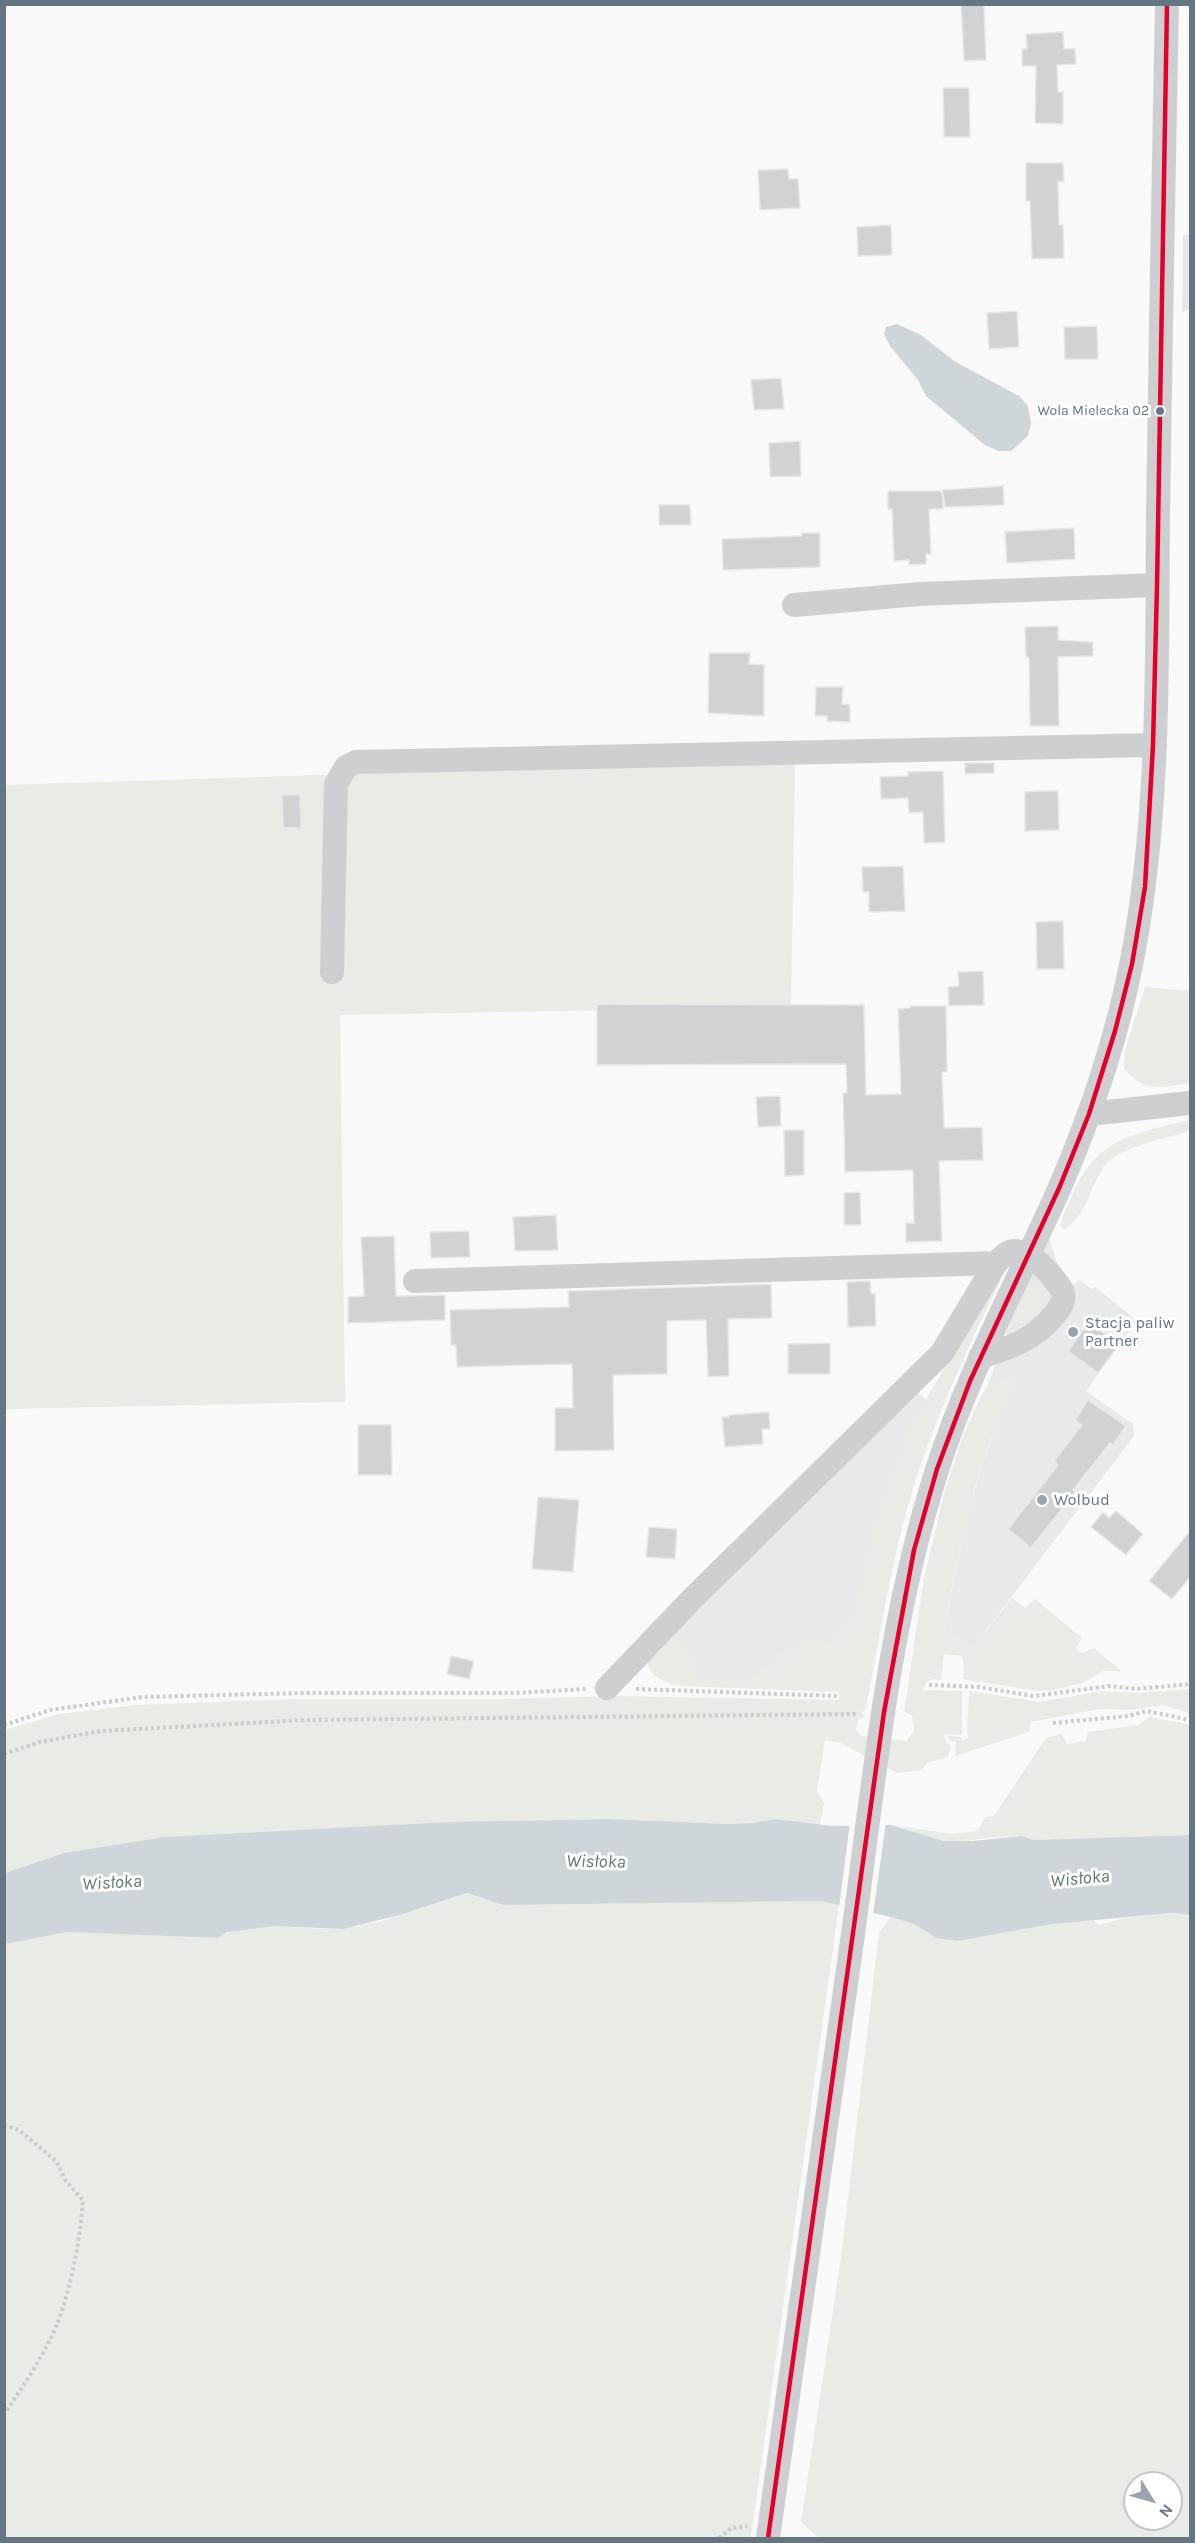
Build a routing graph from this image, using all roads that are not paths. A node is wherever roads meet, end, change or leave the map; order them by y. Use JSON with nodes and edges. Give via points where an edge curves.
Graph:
{"nodes":[{"id":1,"x":1167,"y":4,"type":"edge"},
{"id":2,"x":1158,"y":585,"type":"junction"},
{"id":3,"x":794,"y":605,"type":"dead end"},
{"id":4,"x":1154,"y":745,"type":"junction"},
{"id":5,"x":332,"y":972,"type":"dead end"},
{"id":6,"x":1191,"y":1102,"type":"edge"},
{"id":7,"x":1089,"y":1114,"type":"junction"},
{"id":8,"x":1028,"y":1256,"type":"junction"},
{"id":9,"x":996,"y":1263,"type":"junction"},
{"id":10,"x":415,"y":1281,"type":"dead end"},
{"id":11,"x":980,"y":1357,"type":"junction"},
{"id":12,"x":607,"y":1688,"type":"road end"},
{"id":13,"x":768,"y":2538,"type":"edge"}],
"edges":[{"from":1,"to":2,"type":"street"},
{"from":2,"to":3,"type":"street","via":[[919,594]]},
{"from":2,"to":4,"type":"street"},
{"from":4,"to":5,"type":"street","via":[[356,762],[346,767],[336,784]]},
{"from":4,"to":7,"type":"street","via":[[1145,887],[1134,953]]},
{"from":6,"to":7,"type":"street"},
{"from":7,"to":8,"type":"street"},
{"from":8,"to":9,"type":"street","via":[[1016,1251],[1004,1254]]},
{"from":8,"to":11,"type":"street"},
{"from":8,"to":11,"type":"street","via":[[1042,1264],[1060,1287],[1062,1304],[1043,1329],[1030,1338]]},
{"from":9,"to":10,"type":"street"},
{"from":9,"to":12,"type":"street","via":[[942,1353]]},
{"from":11,"to":13,"type":"street","bridge":true,"via":[[937,1469],[914,1550],[884,1712]]}]}
